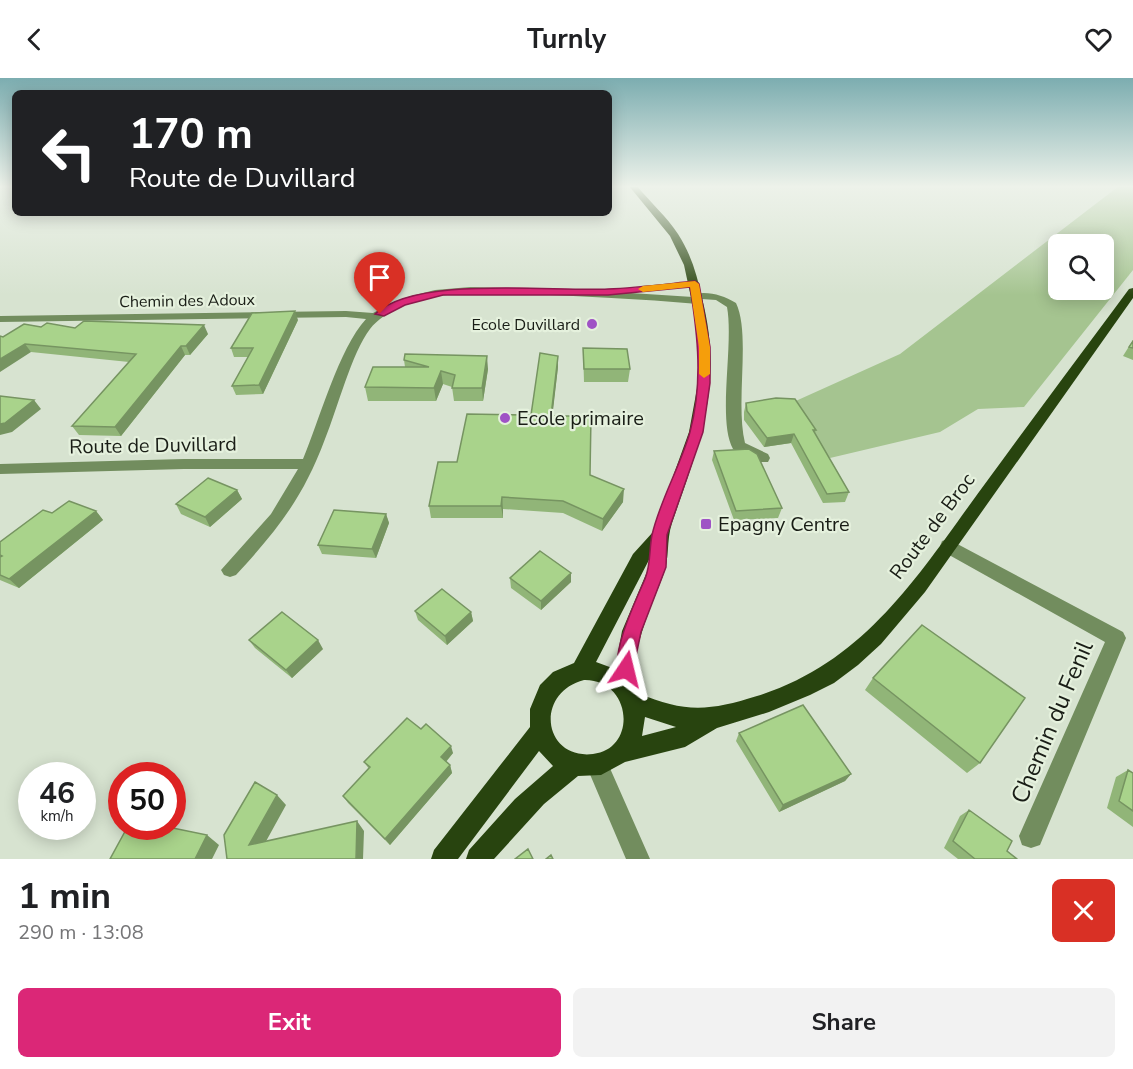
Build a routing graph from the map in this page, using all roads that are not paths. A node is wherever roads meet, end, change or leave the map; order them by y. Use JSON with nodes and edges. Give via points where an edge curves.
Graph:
{"nodes":[{"id":1,"x":665,"y":222,"type":"edge"},
{"id":2,"x":1133,"y":291,"type":"edge"},
{"id":3,"x":608,"y":292,"type":"junction"},
{"id":4,"x":697,"y":294,"type":"junction"},
{"id":5,"x":375,"y":317,"type":"junction"},
{"id":6,"x":0,"y":319,"type":"edge"},
{"id":7,"x":763,"y":458,"type":"dead end"},
{"id":8,"x":307,"y":465,"type":"junction"},
{"id":9,"x":0,"y":469,"type":"edge"},
{"id":10,"x":660,"y":535,"type":"junction"},
{"id":11,"x":948,"y":546,"type":"junction"},
{"id":12,"x":230,"y":570,"type":"dead end"},
{"id":13,"x":580,"y":672,"type":"junction"},
{"id":14,"x":627,"y":694,"type":"junction"},
{"id":15,"x":711,"y":720,"type":"junction"},
{"id":16,"x":541,"y":730,"type":"junction"},
{"id":17,"x":622,"y":752,"type":"junction"},
{"id":18,"x":586,"y":764,"type":"junction"},
{"id":19,"x":1031,"y":836,"type":"dead end"},
{"id":20,"x":443,"y":859,"type":"edge"},
{"id":21,"x":478,"y":859,"type":"edge"},
{"id":22,"x":638,"y":859,"type":"edge"}],
"edges":[{"from":1,"to":4,"type":"main road","via":[[679,243]]},
{"from":2,"to":11,"type":"main road","name":"Route de Broc"},
{"from":3,"to":4,"type":"street"},
{"from":3,"to":4,"type":"street"},
{"from":3,"to":5,"type":"street","via":[[443,292],[401,303]]},
{"from":4,"to":7,"type":"street","via":[[732,304],[736,325],[733,423],[738,446]]},
{"from":4,"to":10,"type":"main road","via":[[705,347],[696,432]]},
{"from":5,"to":6,"type":"street","name":"Chemin des Adoux","via":[[346,314]]},
{"from":5,"to":8,"type":"street","via":[[355,344]]},
{"from":8,"to":9,"type":"street","name":"Route de Duvillard"},
{"from":8,"to":12,"type":"street","via":[[289,500]]},
{"from":10,"to":13,"type":"main road","via":[[639,559]]},
{"from":10,"to":14,"type":"main road","via":[[658,567],[632,632]]},
{"from":11,"to":15,"type":"main road","name":"Route de Broc","via":[[876,636],[828,675],[774,700]]},
{"from":11,"to":19,"type":"street","name":"Chemin du Fenil","via":[[1116,638]]},
{"from":13,"to":14,"type":"main road","via":[[603,674]]},
{"from":13,"to":16,"type":"main road","via":[[559,679],[544,696],[539,712]]},
{"from":14,"to":15,"type":"main road","name":"Route de Broc","via":[[676,719]]},
{"from":14,"to":17,"type":"main road","via":[[634,710],[634,727]]},
{"from":15,"to":17,"type":"main road","name":"Route de Broc","via":[[685,736]]},
{"from":16,"to":18,"type":"main road","via":[[556,753]]},
{"from":16,"to":20,"type":"main road"},
{"from":17,"to":18,"type":"main road","via":[[613,759]]},
{"from":18,"to":21,"type":"main road","via":[[538,792]]},
{"from":18,"to":22,"type":"street"}]}
